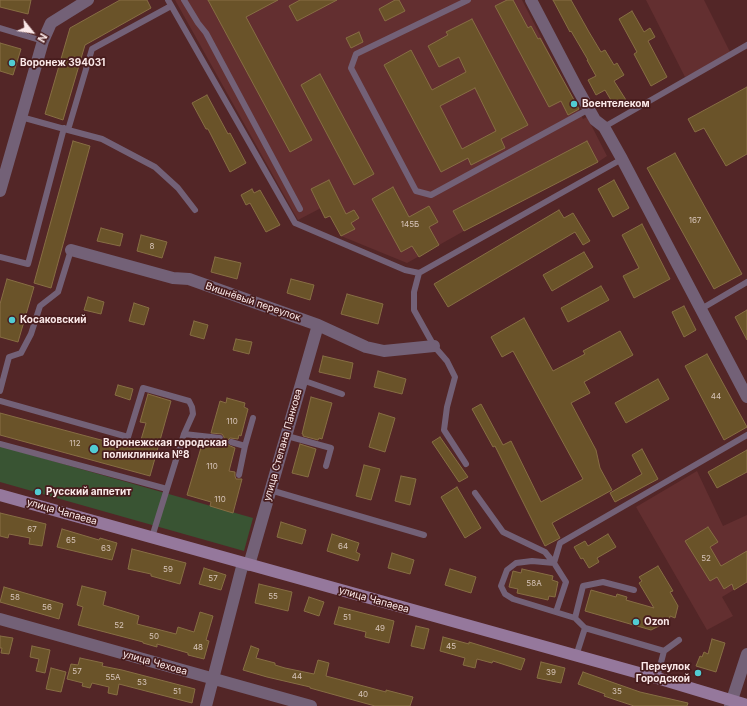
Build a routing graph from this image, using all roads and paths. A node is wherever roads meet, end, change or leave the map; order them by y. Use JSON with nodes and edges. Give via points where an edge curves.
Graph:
{"nodes":[{"id":1,"x":88,"y":0,"type":"edge"},
{"id":2,"x":184,"y":0,"type":"edge"},
{"id":3,"x":468,"y":0,"type":"edge"},
{"id":4,"x":532,"y":0,"type":"edge"},
{"id":5,"x":169,"y":3,"type":"edge"},
{"id":6,"x":0,"y":28,"type":"edge"},
{"id":7,"x":43,"y":41,"type":"junction"},
{"id":8,"x":747,"y":45,"type":"edge"},
{"id":9,"x":589,"y":110,"type":"junction"},
{"id":10,"x":21,"y":117,"type":"junction"},
{"id":11,"x":604,"y":126,"type":"junction"},
{"id":12,"x":66,"y":129,"type":"junction"},
{"id":13,"x":622,"y":159,"type":"junction"},
{"id":14,"x":0,"y":191,"type":"edge"},
{"id":15,"x":300,"y":209,"type":"dead end"},
{"id":16,"x":195,"y":210,"type":"dead end"},
{"id":17,"x":71,"y":250,"type":"joint"},
{"id":18,"x":0,"y":257,"type":"edge"},
{"id":19,"x":419,"y":273,"type":"junction"},
{"id":20,"x":747,"y":282,"type":"edge"},
{"id":21,"x":701,"y":309,"type":"junction"},
{"id":22,"x":318,"y":324,"type":"junction"},
{"id":23,"x":434,"y":346,"type":"junction"},
{"id":24,"x":302,"y":380,"type":"junction"},
{"id":25,"x":0,"y":391,"type":"edge"},
{"id":26,"x":342,"y":394,"type":"dead end"},
{"id":27,"x":747,"y":397,"type":"edge"},
{"id":28,"x":0,"y":401,"type":"edge"},
{"id":29,"x":253,"y":418,"type":"dead end"},
{"id":30,"x":184,"y":434,"type":"junction"},
{"id":31,"x":747,"y":435,"type":"edge"},
{"id":32,"x":286,"y":436,"type":"junction"},
{"id":33,"x":220,"y":438,"type":"dead end"},
{"id":34,"x":232,"y":442,"type":"dead end"},
{"id":35,"x":0,"y":444,"type":"edge"},
{"id":36,"x":245,"y":446,"type":"junction"},
{"id":37,"x":466,"y":464,"type":"dead end"},
{"id":38,"x":326,"y":466,"type":"dead end"},
{"id":39,"x":239,"y":475,"type":"dead end"},
{"id":40,"x":167,"y":489,"type":"junction"},
{"id":41,"x":270,"y":490,"type":"junction"},
{"id":42,"x":476,"y":493,"type":"dead end"},
{"id":43,"x":0,"y":495,"type":"edge"},
{"id":44,"x":424,"y":535,"type":"dead end"},
{"id":45,"x":152,"y":537,"type":"junction"},
{"id":46,"x":554,"y":563,"type":"junction"},
{"id":47,"x":246,"y":564,"type":"junction"},
{"id":48,"x":634,"y":590,"type":"dead end"},
{"id":49,"x":556,"y":612,"type":"junction"},
{"id":50,"x":574,"y":618,"type":"junction"},
{"id":51,"x":0,"y":619,"type":"edge"},
{"id":52,"x":585,"y":628,"type":"junction"},
{"id":53,"x":679,"y":640,"type":"dead end"},
{"id":54,"x":664,"y":651,"type":"junction"},
{"id":55,"x":747,"y":654,"type":"edge"},
{"id":56,"x":576,"y":656,"type":"junction"},
{"id":57,"x":657,"y":678,"type":"junction"},
{"id":58,"x":213,"y":679,"type":"junction"},
{"id":59,"x":731,"y":703,"type":"edge"},
{"id":60,"x":747,"y":705,"type":"edge"},
{"id":61,"x":206,"y":706,"type":"edge"},
{"id":62,"x":311,"y":706,"type":"edge"}],
"edges":[{"from":1,"to":7,"type":"street","via":[[51,23]]},
{"from":2,"to":15,"type":"lane","via":[[206,33]]},
{"from":3,"to":9,"type":"lane","via":[[356,54],[351,68],[416,191],[432,195]]},
{"from":4,"to":9,"type":"street"},
{"from":5,"to":12,"type":"lane","via":[[92,49]]},
{"from":5,"to":19,"type":"lane","via":[[295,223],[405,270]]},
{"from":6,"to":7,"type":"lane"},
{"from":7,"to":10,"type":"street"},
{"from":8,"to":11,"type":"lane"},
{"from":9,"to":11,"type":"street","via":[[595,120]]},
{"from":10,"to":12,"type":"lane"},
{"from":10,"to":14,"type":"street"},
{"from":11,"to":13,"type":"street"},
{"from":12,"to":16,"type":"lane","via":[[102,139],[155,167],[178,188]]},
{"from":12,"to":18,"type":"lane","via":[[28,264]]},
{"from":13,"to":19,"type":"lane"},
{"from":13,"to":21,"type":"street"},
{"from":17,"to":22,"type":"street","name":"Вишнёвый переулок","via":[[173,278],[189,279]]},
{"from":17,"to":25,"type":"lane","via":[[58,292],[40,306],[31,334],[21,353],[9,357]]},
{"from":19,"to":23,"type":"lane","via":[[414,292],[414,310]]},
{"from":20,"to":21,"type":"lane"},
{"from":21,"to":27,"type":"street"},
{"from":22,"to":23,"type":"street","name":"Вишнёвый переулок","via":[[366,347],[384,351]]},
{"from":22,"to":24,"type":"street","name":"улица Степана Панкова"},
{"from":23,"to":37,"type":"lane","via":[[447,361],[455,378],[446,407],[444,430]]},
{"from":24,"to":26,"type":"lane"},
{"from":24,"to":32,"type":"street","name":"улица Степана Панкова"},
{"from":28,"to":30,"type":"lane","via":[[128,437],[143,388],[188,401],[193,414]]},
{"from":29,"to":36,"type":"lane"},
{"from":30,"to":33,"type":"lane"},
{"from":30,"to":40,"type":"lane"},
{"from":31,"to":46,"type":"lane","via":[[560,543]]},
{"from":32,"to":38,"type":"lane","via":[[331,448]]},
{"from":32,"to":41,"type":"street","name":"улица Степана Панкова"},
{"from":34,"to":36,"type":"lane"},
{"from":35,"to":40,"type":"lane"},
{"from":36,"to":39,"type":"lane"},
{"from":40,"to":45,"type":"lane"},
{"from":41,"to":44,"type":"lane"},
{"from":41,"to":47,"type":"street","name":"улица Степана Панкова"},
{"from":42,"to":46,"type":"lane","via":[[503,532],[545,552]]},
{"from":43,"to":45,"type":"street","name":"улица Чапаева"},
{"from":45,"to":47,"type":"street","name":"улица Чапаева"},
{"from":46,"to":49,"type":"lane","via":[[566,582]]},
{"from":46,"to":49,"type":"lane","via":[[516,563],[507,570],[501,586],[505,594],[512,599]]},
{"from":47,"to":56,"type":"street","name":"улица Чапаева"},
{"from":47,"to":58,"type":"street","name":"улица Степана Панкова"},
{"from":48,"to":50,"type":"lane","via":[[603,582],[583,586]]},
{"from":49,"to":50,"type":"lane"},
{"from":50,"to":52,"type":"lane"},
{"from":51,"to":58,"type":"street","name":"улица Чехова"},
{"from":52,"to":54,"type":"lane"},
{"from":52,"to":56,"type":"lane"},
{"from":53,"to":54,"type":"lane"},
{"from":54,"to":57,"type":"lane"},
{"from":55,"to":59,"type":"street"},
{"from":56,"to":57,"type":"street","name":"улица Чапаева"},
{"from":57,"to":59,"type":"street","name":"улица Чапаева"},
{"from":58,"to":61,"type":"street","name":"улица Степана Панкова"},
{"from":58,"to":62,"type":"street","name":"улица Чехова"},
{"from":59,"to":60,"type":"street","name":"улица Чапаева"}]}
